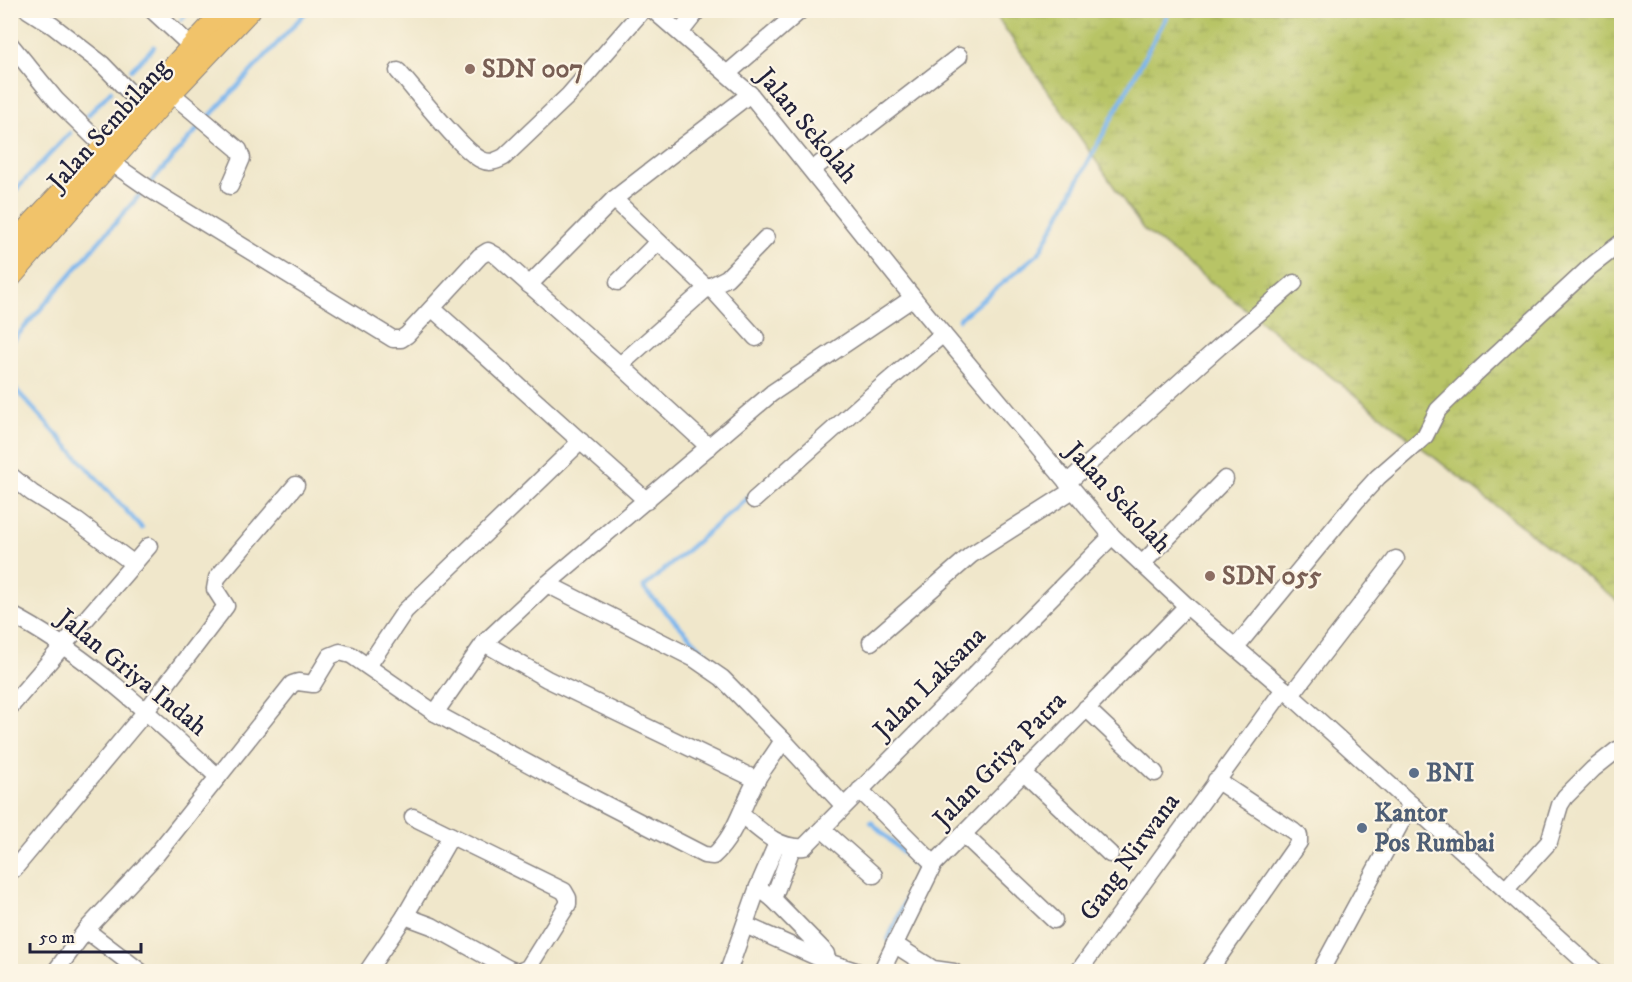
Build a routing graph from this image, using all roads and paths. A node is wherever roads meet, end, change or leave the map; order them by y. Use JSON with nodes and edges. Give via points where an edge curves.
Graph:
{"nodes":[{"id":1,"x":28,"y":10,"type":"edge"},
{"id":2,"x":152,"y":10,"type":"edge"},
{"id":3,"x":225,"y":10,"type":"edge"},
{"id":4,"x":250,"y":10,"type":"edge"},
{"id":5,"x":643,"y":10,"type":"edge"},
{"id":6,"x":653,"y":10,"type":"edge"},
{"id":7,"x":698,"y":10,"type":"edge"},
{"id":8,"x":801,"y":10,"type":"edge"},
{"id":9,"x":680,"y":33,"type":"junction"},
{"id":10,"x":10,"y":44,"type":"edge"},
{"id":11,"x":192,"y":47,"type":"junction"},
{"id":12,"x":959,"y":56,"type":"dead end"},
{"id":13,"x":398,"y":71,"type":"dead end"},
{"id":14,"x":728,"y":74,"type":"junction"},
{"id":15,"x":171,"y":93,"type":"junction"},
{"id":16,"x":750,"y":94,"type":"junction"},
{"id":17,"x":140,"y":103,"type":"junction"},
{"id":18,"x":108,"y":155,"type":"junction"},
{"id":19,"x":812,"y":170,"type":"junction"},
{"id":20,"x":230,"y":186,"type":"dead end"},
{"id":21,"x":614,"y":199,"type":"junction"},
{"id":22,"x":766,"y":238,"type":"dead end"},
{"id":23,"x":658,"y":242,"type":"junction"},
{"id":24,"x":1622,"y":242,"type":"edge"},
{"id":25,"x":10,"y":247,"type":"edge"},
{"id":26,"x":10,"y":278,"type":"edge"},
{"id":27,"x":618,"y":282,"type":"dead end"},
{"id":28,"x":1294,"y":283,"type":"dead end"},
{"id":29,"x":529,"y":285,"type":"junction"},
{"id":30,"x":708,"y":287,"type":"junction"},
{"id":31,"x":913,"y":298,"type":"junction"},
{"id":32,"x":433,"y":309,"type":"junction"},
{"id":33,"x":942,"y":333,"type":"junction"},
{"id":34,"x":756,"y":338,"type":"dead end"},
{"id":35,"x":620,"y":365,"type":"junction"},
{"id":36,"x":581,"y":441,"type":"junction"},
{"id":37,"x":709,"y":447,"type":"junction"},
{"id":38,"x":10,"y":476,"type":"edge"},
{"id":39,"x":1225,"y":479,"type":"dead end"},
{"id":40,"x":296,"y":485,"type":"dead end"},
{"id":41,"x":1070,"y":486,"type":"junction"},
{"id":42,"x":754,"y":500,"type":"dead end"},
{"id":43,"x":647,"y":501,"type":"junction"},
{"id":44,"x":1112,"y":536,"type":"junction"},
{"id":45,"x":149,"y":546,"type":"dead end"},
{"id":46,"x":1396,"y":560,"type":"dead end"},
{"id":47,"x":134,"y":564,"type":"junction"},
{"id":48,"x":1142,"y":564,"type":"junction"},
{"id":49,"x":547,"y":584,"type":"junction"},
{"id":50,"x":1187,"y":606,"type":"junction"},
{"id":51,"x":10,"y":614,"type":"edge"},
{"id":52,"x":871,"y":642,"type":"dead end"},
{"id":53,"x":484,"y":643,"type":"junction"},
{"id":54,"x":63,"y":644,"type":"junction"},
{"id":55,"x":1236,"y":647,"type":"junction"},
{"id":56,"x":368,"y":666,"type":"junction"},
{"id":57,"x":1288,"y":692,"type":"junction"},
{"id":58,"x":10,"y":707,"type":"edge"},
{"id":59,"x":1086,"y":708,"type":"junction"},
{"id":60,"x":146,"y":711,"type":"junction"},
{"id":61,"x":435,"y":713,"type":"junction"},
{"id":62,"x":783,"y":740,"type":"junction"},
{"id":63,"x":1617,"y":750,"type":"dead end"},
{"id":64,"x":1023,"y":772,"type":"junction"},
{"id":65,"x":1155,"y":773,"type":"dead end"},
{"id":66,"x":218,"y":777,"type":"junction"},
{"id":67,"x":757,"y":780,"type":"junction"},
{"id":68,"x":1216,"y":780,"type":"junction"},
{"id":69,"x":860,"y":790,"type":"junction"},
{"id":70,"x":1411,"y":804,"type":"junction"},
{"id":71,"x":844,"y":806,"type":"junction"},
{"id":72,"x":742,"y":815,"type":"junction"},
{"id":73,"x":413,"y":817,"type":"dead end"},
{"id":74,"x":822,"y":829,"type":"junction"},
{"id":75,"x":964,"y":834,"type":"junction"},
{"id":76,"x":451,"y":836,"type":"junction"},
{"id":77,"x":785,"y":845,"type":"junction"},
{"id":78,"x":1110,"y":854,"type":"dead end"},
{"id":79,"x":934,"y":864,"type":"junction"},
{"id":80,"x":10,"y":870,"type":"edge"},
{"id":81,"x":874,"y":875,"type":"dead end"},
{"id":82,"x":758,"y":887,"type":"junction"},
{"id":83,"x":1506,"y":889,"type":"junction"},
{"id":84,"x":773,"y":899,"type":"junction"},
{"id":85,"x":405,"y":916,"type":"junction"},
{"id":86,"x":1054,"y":920,"type":"dead end"},
{"id":87,"x":745,"y":925,"type":"junction"},
{"id":88,"x":86,"y":930,"type":"junction"},
{"id":89,"x":894,"y":944,"type":"junction"},
{"id":90,"x":826,"y":967,"type":"edge"},
{"id":91,"x":1086,"y":969,"type":"edge"},
{"id":92,"x":55,"y":972,"type":"edge"},
{"id":93,"x":141,"y":972,"type":"edge"},
{"id":94,"x":367,"y":972,"type":"edge"},
{"id":95,"x":518,"y":972,"type":"edge"},
{"id":96,"x":728,"y":972,"type":"edge"},
{"id":97,"x":859,"y":972,"type":"edge"},
{"id":98,"x":881,"y":972,"type":"edge"},
{"id":99,"x":954,"y":972,"type":"edge"},
{"id":100,"x":1208,"y":972,"type":"edge"},
{"id":101,"x":1320,"y":972,"type":"edge"},
{"id":102,"x":1596,"y":972,"type":"edge"}],
"edges":[{"from":1,"to":17,"type":"street","via":[[102,64]]},
{"from":2,"to":11,"type":"street"},
{"from":3,"to":11,"type":"main road","name":"Jalan Sembilang"},
{"from":4,"to":15,"type":"main road","name":"Jalan Sembilang"},
{"from":5,"to":13,"type":"street","via":[[569,95],[504,157],[493,162],[481,160],[464,146]]},
{"from":6,"to":9,"type":"street","name":"Jalan Sekolah"},
{"from":7,"to":9,"type":"street"},
{"from":8,"to":14,"type":"street"},
{"from":9,"to":14,"type":"street","name":"Jalan Sekolah"},
{"from":10,"to":18,"type":"street"},
{"from":11,"to":17,"type":"main road","name":"Jalan Sembilang"},
{"from":12,"to":19,"type":"street"},
{"from":14,"to":16,"type":"street","name":"Jalan Sekolah"},
{"from":15,"to":18,"type":"main road","name":"Jalan Sembilang"},
{"from":15,"to":20,"type":"street","via":[[239,150],[242,158]]},
{"from":16,"to":19,"type":"street","name":"Jalan Sekolah"},
{"from":16,"to":21,"type":"street"},
{"from":17,"to":18,"type":"main road","name":"Jalan Sembilang"},
{"from":18,"to":25,"type":"main road","name":"Jalan Sembilang"},
{"from":18,"to":26,"type":"main road","name":"Jalan Sembilang"},
{"from":18,"to":32,"type":"street","via":[[144,185],[393,339],[408,335]]},
{"from":19,"to":31,"type":"street","name":"Jalan Sekolah"},
{"from":21,"to":23,"type":"street"},
{"from":21,"to":29,"type":"street"},
{"from":22,"to":30,"type":"street","via":[[727,278]]},
{"from":23,"to":27,"type":"street"},
{"from":23,"to":30,"type":"street"},
{"from":24,"to":55,"type":"street","via":[[1590,267],[1438,411],[1425,436],[1357,500]]},
{"from":28,"to":41,"type":"street","via":[[1184,378]]},
{"from":29,"to":32,"type":"street","via":[[488,251]]},
{"from":29,"to":35,"type":"street"},
{"from":30,"to":34,"type":"street"},
{"from":30,"to":35,"type":"street"},
{"from":31,"to":33,"type":"street","name":"Jalan Sekolah"},
{"from":31,"to":37,"type":"street","via":[[772,393]]},
{"from":32,"to":36,"type":"street"},
{"from":33,"to":41,"type":"street","name":"Jalan Sekolah"},
{"from":33,"to":42,"type":"street"},
{"from":35,"to":37,"type":"street"},
{"from":36,"to":43,"type":"street"},
{"from":36,"to":56,"type":"street","via":[[405,611]]},
{"from":37,"to":43,"type":"street"},
{"from":38,"to":47,"type":"street"},
{"from":39,"to":48,"type":"street"},
{"from":40,"to":60,"type":"street","via":[[217,578],[215,589],[226,606]]},
{"from":41,"to":44,"type":"street","name":"Jalan Sekolah"},
{"from":41,"to":52,"type":"street","via":[[971,555]]},
{"from":43,"to":49,"type":"street"},
{"from":44,"to":48,"type":"street","name":"Jalan Sekolah"},
{"from":44,"to":69,"type":"street","name":"Jalan Laksana"},
{"from":45,"to":47,"type":"street"},
{"from":46,"to":57,"type":"street","name":"Gang Nirwana"},
{"from":47,"to":54,"type":"street"},
{"from":48,"to":50,"type":"street","name":"Jalan Sekolah"},
{"from":49,"to":53,"type":"street"},
{"from":49,"to":62,"type":"street","via":[[693,658],[722,678]]},
{"from":50,"to":55,"type":"street","name":"Jalan Sekolah"},
{"from":50,"to":59,"type":"street","name":"Jalan Griya Patra"},
{"from":51,"to":54,"type":"street","name":"Jalan Griya Indah"},
{"from":53,"to":61,"type":"street"},
{"from":53,"to":67,"type":"street","via":[[547,679]]},
{"from":54,"to":58,"type":"street"},
{"from":54,"to":60,"type":"street","name":"Jalan Griya Indah"},
{"from":55,"to":57,"type":"street","name":"Jalan Sekolah"},
{"from":56,"to":61,"type":"street"},
{"from":56,"to":66,"type":"street","via":[[351,655],[334,653],[313,684],[292,684]]},
{"from":57,"to":68,"type":"street","name":"Gang Nirwana"},
{"from":57,"to":70,"type":"street","name":"Jalan Sekolah"},
{"from":59,"to":64,"type":"street","name":"Jalan Griya Patra"},
{"from":59,"to":65,"type":"street"},
{"from":60,"to":66,"type":"street","name":"Jalan Griya Indah"},
{"from":60,"to":80,"type":"street"},
{"from":61,"to":72,"type":"street","via":[[704,855],[713,856],[721,849]]},
{"from":62,"to":67,"type":"street"},
{"from":62,"to":71,"type":"street"},
{"from":63,"to":83,"type":"street","via":[[1565,797],[1549,842]]},
{"from":64,"to":75,"type":"street","name":"Jalan Griya Patra"},
{"from":64,"to":78,"type":"street"},
{"from":66,"to":88,"type":"street","via":[[156,855]]},
{"from":67,"to":72,"type":"street"},
{"from":68,"to":91,"type":"street","name":"Gang Nirwana"},
{"from":68,"to":100,"type":"street","via":[[1293,831],[1299,842]]},
{"from":69,"to":71,"type":"street","name":"Jalan Laksana"},
{"from":69,"to":79,"type":"street"},
{"from":70,"to":83,"type":"street","name":"Jalan Sekolah"},
{"from":70,"to":101,"type":"street"},
{"from":71,"to":74,"type":"street","name":"Jalan Laksana"},
{"from":72,"to":77,"type":"street"},
{"from":73,"to":76,"type":"street"},
{"from":74,"to":77,"type":"street","name":"Jalan Laksana","via":[[804,847]]},
{"from":74,"to":81,"type":"street"},
{"from":75,"to":79,"type":"street","name":"Jalan Griya Patra"},
{"from":75,"to":86,"type":"street"},
{"from":76,"to":85,"type":"street"},
{"from":76,"to":95,"type":"street","via":[[564,891],[568,898],[528,968]]},
{"from":77,"to":82,"type":"street"},
{"from":77,"to":84,"type":"street"},
{"from":79,"to":89,"type":"street","name":"Jalan Griya Patra"},
{"from":82,"to":84,"type":"street"},
{"from":82,"to":87,"type":"street"},
{"from":83,"to":102,"type":"street","name":"Jalan Sekolah"},
{"from":84,"to":90,"type":"street","via":[[826,954]]},
{"from":85,"to":94,"type":"street"},
{"from":85,"to":95,"type":"street","via":[[432,926]]},
{"from":87,"to":90,"type":"street"},
{"from":87,"to":96,"type":"street"},
{"from":88,"to":92,"type":"street"},
{"from":88,"to":93,"type":"street"},
{"from":89,"to":98,"type":"street","name":"Jalan Griya Patra"},
{"from":89,"to":99,"type":"street","via":[[933,969]]},
{"from":90,"to":97,"type":"street"}]}
